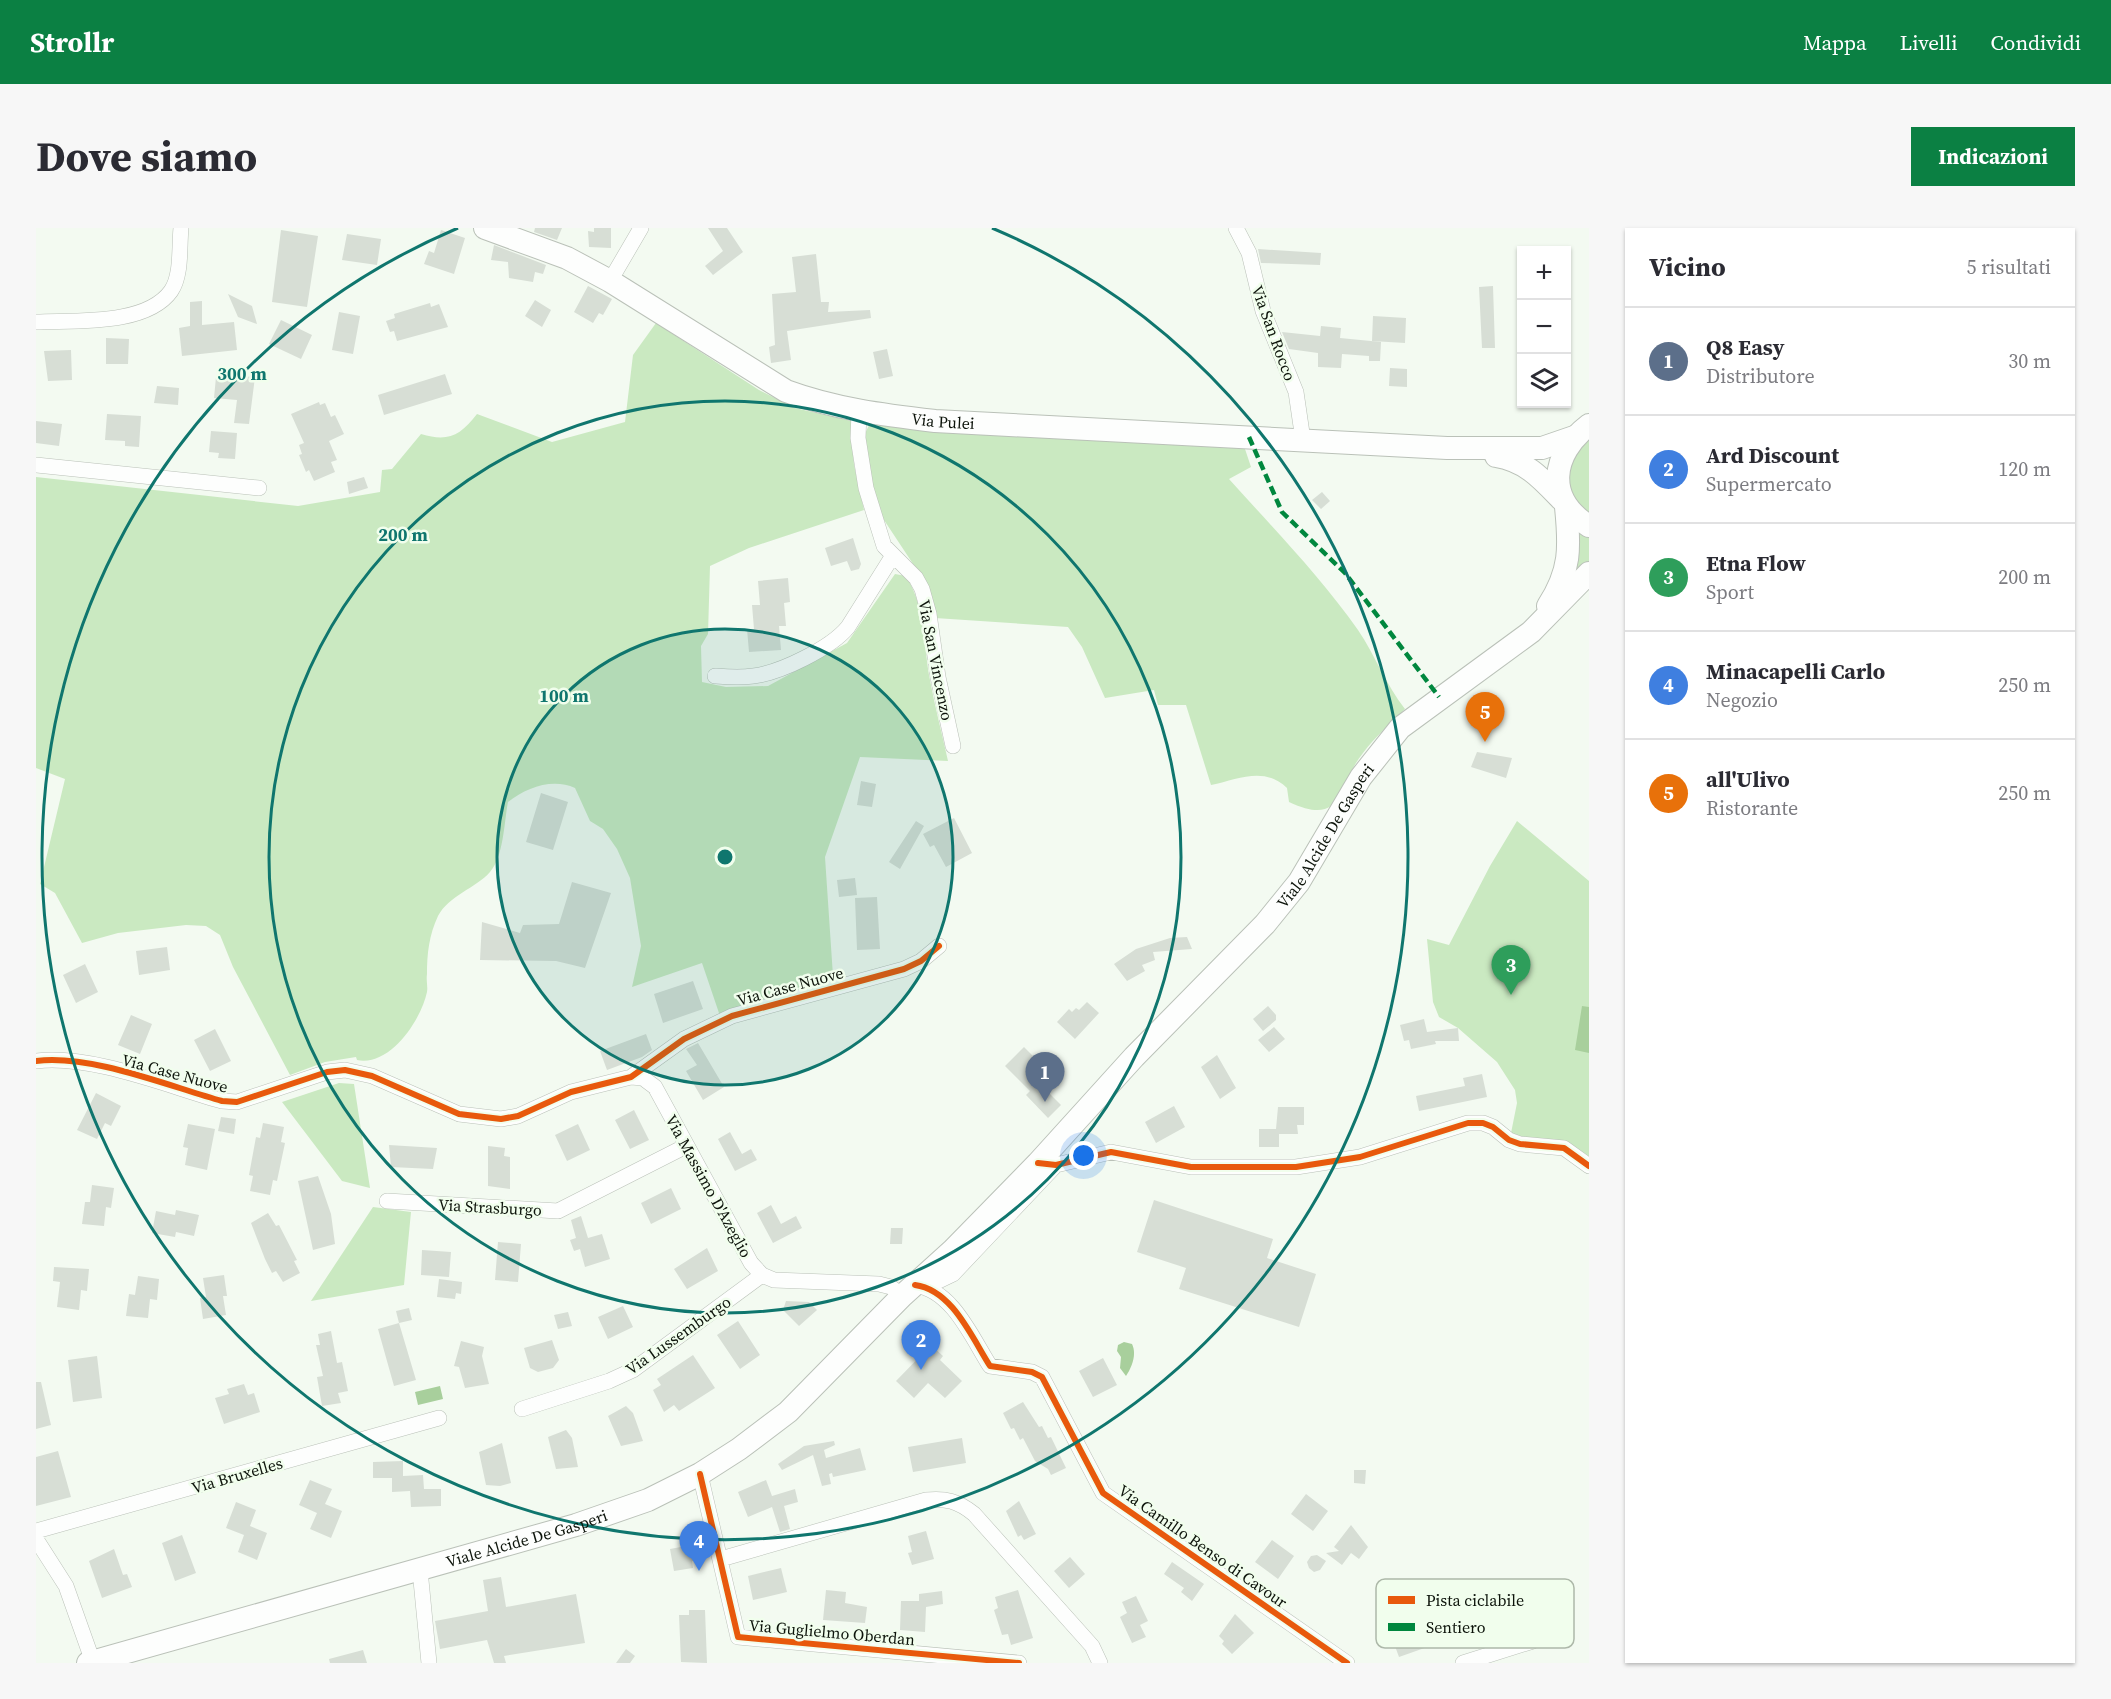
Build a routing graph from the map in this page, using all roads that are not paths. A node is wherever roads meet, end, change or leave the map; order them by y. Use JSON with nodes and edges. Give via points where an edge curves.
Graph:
{"nodes":[{"id":1,"x":181,"y":228,"type":"edge"},
{"id":2,"x":485,"y":228,"type":"edge"},
{"id":3,"x":641,"y":228,"type":"edge"},
{"id":4,"x":1236,"y":228,"type":"edge"},
{"id":5,"x":610,"y":281,"type":"junction"},
{"id":6,"x":36,"y":322,"type":"edge"},
{"id":7,"x":859,"y":412,"type":"junction"},
{"id":8,"x":1581,"y":431,"type":"edge"},
{"id":9,"x":1303,"y":440,"type":"junction"},
{"id":10,"x":1447,"y":448,"type":"junction"},
{"id":11,"x":36,"y":465,"type":"edge"},
{"id":12,"x":259,"y":488,"type":"dead end"},
{"id":13,"x":1563,"y":503,"type":"junction"},
{"id":14,"x":1589,"y":526,"type":"edge"},
{"id":15,"x":892,"y":557,"type":"junction"},
{"id":16,"x":1589,"y":573,"type":"edge"},
{"id":17,"x":1531,"y":632,"type":"junction"},
{"id":18,"x":715,"y":676,"type":"dead end"},
{"id":19,"x":953,"y":746,"type":"dead end"},
{"id":20,"x":939,"y":946,"type":"dead end"},
{"id":21,"x":1134,"y":1057,"type":"junction"},
{"id":22,"x":36,"y":1061,"type":"edge"},
{"id":23,"x":631,"y":1077,"type":"junction"},
{"id":24,"x":686,"y":1146,"type":"junction"},
{"id":25,"x":1047,"y":1164,"type":"junction"},
{"id":26,"x":1589,"y":1166,"type":"edge"},
{"id":27,"x":387,"y":1201,"type":"dead end"},
{"id":28,"x":953,"y":1274,"type":"junction"},
{"id":29,"x":762,"y":1275,"type":"junction"},
{"id":30,"x":879,"y":1284,"type":"junction"},
{"id":31,"x":916,"y":1286,"type":"junction"},
{"id":32,"x":953,"y":1308,"type":"junction"},
{"id":33,"x":522,"y":1409,"type":"dead end"},
{"id":34,"x":439,"y":1418,"type":"dead end"},
{"id":35,"x":700,"y":1474,"type":"junction"},
{"id":36,"x":36,"y":1531,"type":"edge"},
{"id":37,"x":36,"y":1539,"type":"edge"},
{"id":38,"x":721,"y":1559,"type":"junction"},
{"id":39,"x":420,"y":1570,"type":"junction"},
{"id":40,"x":1511,"y":1648,"type":"edge"},
{"id":41,"x":910,"y":1658,"type":"edge"},
{"id":42,"x":91,"y":1662,"type":"edge"},
{"id":43,"x":429,"y":1663,"type":"edge"},
{"id":44,"x":1019,"y":1663,"type":"edge"},
{"id":45,"x":1100,"y":1663,"type":"edge"},
{"id":46,"x":1347,"y":1663,"type":"edge"},
{"id":47,"x":1463,"y":1663,"type":"edge"}],
"edges":[{"from":1,"to":6,"type":"street","via":[[176,278],[171,291],[154,307],[134,315]]},
{"from":2,"to":5,"type":"main road","name":"Via Pulei","via":[[567,258]]},
{"from":3,"to":5,"type":"street"},
{"from":4,"to":9,"type":"street","name":"Via San Rocco","via":[[1249,253],[1263,311],[1296,392]]},
{"from":5,"to":7,"type":"main road","name":"Via Pulei","via":[[786,391]]},
{"from":7,"to":9,"type":"main road","name":"Via Pulei","via":[[935,421]]},
{"from":7,"to":15,"type":"street","name":"Via San Vincenzo","via":[[858,438],[866,488],[884,546]]},
{"from":8,"to":10,"type":"main road","via":[[1542,447]]},
{"from":8,"to":13,"type":"main road","via":[[1564,454],[1557,478]]},
{"from":9,"to":10,"type":"main road","name":"Via Pulei"},
{"from":10,"to":13,"type":"main road","via":[[1514,459],[1541,476]]},
{"from":11,"to":12,"type":"street"},
{"from":13,"to":14,"type":"main road"},
{"from":13,"to":17,"type":"main road","via":[[1570,549],[1566,570],[1555,596]]},
{"from":15,"to":18,"type":"street","via":[[848,627],[827,646],[770,673]]},
{"from":15,"to":19,"type":"street","name":"Via San Vincenzo","via":[[916,578],[922,589]]},
{"from":16,"to":17,"type":"main road"},
{"from":17,"to":21,"type":"main road","name":"Viale Alcide De Gasperi","via":[[1400,728],[1361,777],[1299,882],[1265,924]]},
{"from":20,"to":23,"type":"street","name":"Via Case Nuove","via":[[921,962],[904,969],[732,1016],[684,1040]]},
{"from":21,"to":25,"type":"main road"},
{"from":21,"to":31,"type":"main road","via":[[1104,1081],[947,1243]]},
{"from":22,"to":23,"type":"street","name":"Via Case Nuove","via":[[67,1060],[94,1065],[237,1102],[327,1072],[345,1070],[372,1076],[459,1114],[501,1119],[537,1109],[571,1092]]},
{"from":23,"to":24,"type":"street","name":"Via Massimo D'Azeglio","via":[[643,1078],[655,1087]]},
{"from":24,"to":27,"type":"street","name":"Via Strasburgo","via":[[558,1211]]},
{"from":24,"to":29,"type":"street","name":"Via Massimo D'Azeglio"},
{"from":25,"to":26,"type":"street","via":[[1112,1152],[1191,1167],[1296,1167],[1360,1157],[1468,1123],[1483,1123],[1520,1144],[1564,1148]]},
{"from":25,"to":28,"type":"street"},
{"from":25,"to":31,"type":"main road"},
{"from":28,"to":31,"type":"street"},
{"from":28,"to":32,"type":"street"},
{"from":29,"to":30,"type":"street","name":"Via Massimo D'Azeglio","via":[[774,1280]]},
{"from":29,"to":33,"type":"street","name":"Via Lussemburgo","via":[[633,1370]]},
{"from":30,"to":31,"type":"street","name":"Via Massimo D'Azeglio"},
{"from":30,"to":31,"type":"street","via":[[906,1281]]},
{"from":31,"to":32,"type":"street","name":"Via Massimo D'Azeglio","via":[[939,1292]]},
{"from":31,"to":35,"type":"main road","name":"Viale Alcide De Gasperi","via":[[788,1412]]},
{"from":32,"to":46,"type":"street","name":"Via Camillo Benso di Cavour","via":[[990,1366],[1042,1377],[1103,1493]]},
{"from":34,"to":36,"type":"street","name":"Via Bruxelles"},
{"from":35,"to":38,"type":"street","name":"Via Guglielmo Oberdan"},
{"from":35,"to":39,"type":"main road","name":"Viale Alcide De Gasperi","via":[[619,1511]]},
{"from":37,"to":42,"type":"street","via":[[66,1586]]},
{"from":38,"to":41,"type":"street","name":"Via Guglielmo Oberdan","via":[[738,1636]]},
{"from":38,"to":45,"type":"street","via":[[926,1500],[945,1498],[974,1514],[1092,1646]]},
{"from":39,"to":42,"type":"main road","name":"Viale Alcide De Gasperi"},
{"from":39,"to":43,"type":"street"},
{"from":40,"to":47,"type":"street"},
{"from":41,"to":44,"type":"street","name":"Via Guglielmo Oberdan"}]}
